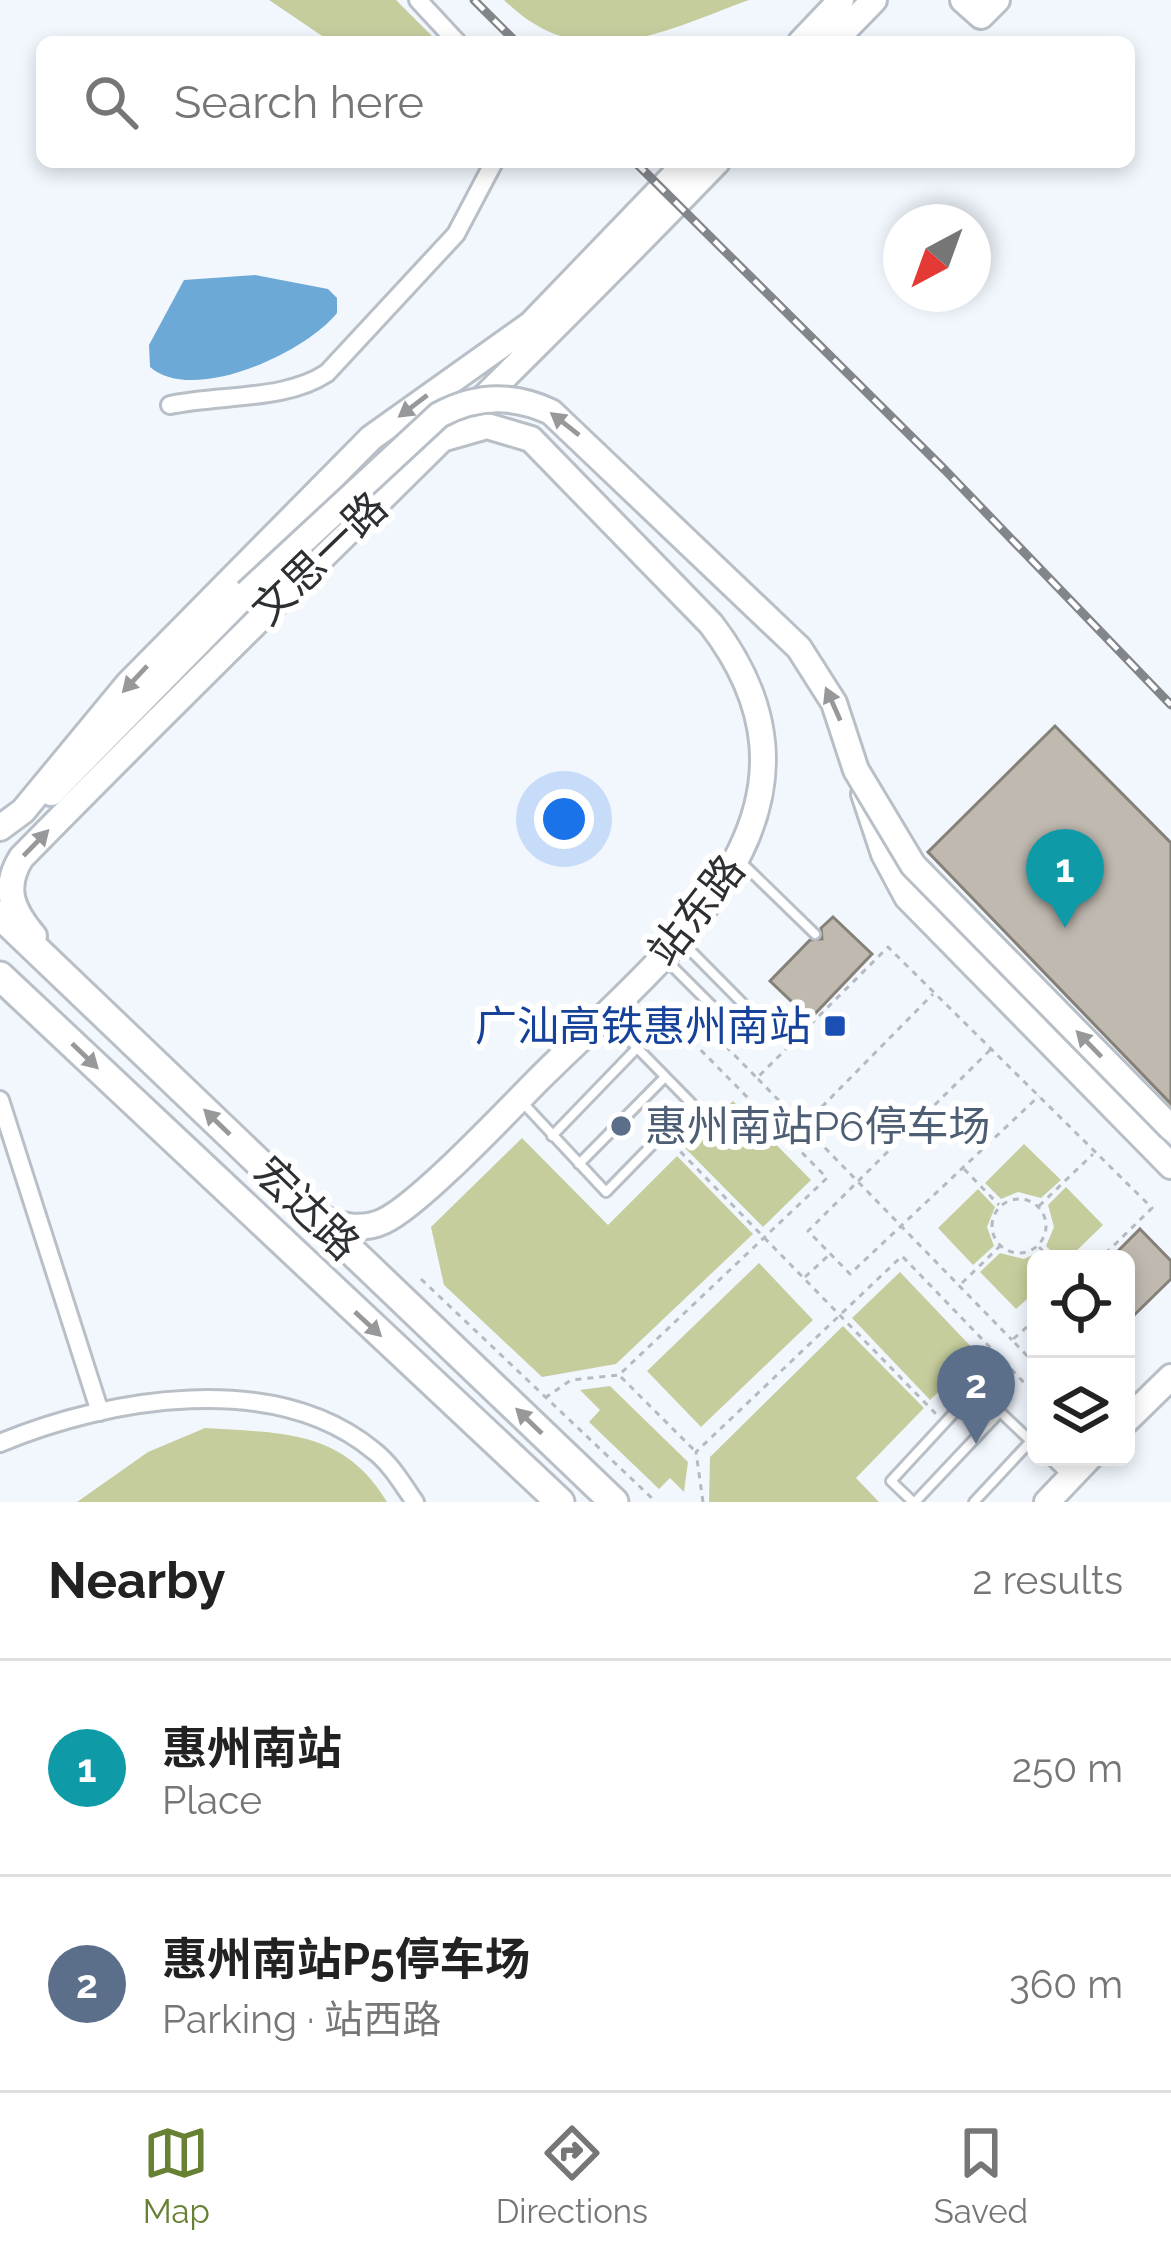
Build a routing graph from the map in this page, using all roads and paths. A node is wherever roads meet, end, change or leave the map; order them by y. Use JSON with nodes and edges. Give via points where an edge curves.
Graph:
{"nodes":[{"id":1,"x":418,"y":0,"type":"edge"},
{"id":2,"x":841,"y":0,"type":"edge"},
{"id":3,"x":874,"y":0,"type":"edge"},
{"id":4,"x":963,"y":0,"type":"edge"},
{"id":5,"x":997,"y":0,"type":"edge"},
{"id":6,"x":451,"y":36,"type":"edge"},
{"id":7,"x":807,"y":36,"type":"edge"},
{"id":8,"x":839,"y":36,"type":"edge"},
{"id":9,"x":491,"y":168,"type":"edge"},
{"id":10,"x":682,"y":168,"type":"edge"},
{"id":11,"x":711,"y":168,"type":"edge"},
{"id":12,"x":170,"y":404,"type":"dead end"},
{"id":13,"x":446,"y":438,"type":"junction"},
{"id":14,"x":856,"y":770,"type":"junction"},
{"id":15,"x":23,"y":811,"type":"junction"},
{"id":16,"x":0,"y":828,"type":"edge"},
{"id":17,"x":740,"y":861,"type":"junction"},
{"id":18,"x":0,"y":915,"type":"edge"},
{"id":19,"x":815,"y":934,"type":"dead end"},
{"id":20,"x":671,"y":949,"type":"junction"},
{"id":21,"x":0,"y":976,"type":"edge"},
{"id":22,"x":64,"y":976,"type":"junction"},
{"id":23,"x":935,"y":993,"type":"junction"},
{"id":24,"x":605,"y":1014,"type":"junction"},
{"id":25,"x":766,"y":1026,"type":"dead end"},
{"id":26,"x":748,"y":1042,"type":"dead end"},
{"id":27,"x":637,"y":1048,"type":"junction"},
{"id":28,"x":991,"y":1048,"type":"junction"},
{"id":29,"x":665,"y":1077,"type":"junction"},
{"id":30,"x":757,"y":1078,"type":"junction"},
{"id":31,"x":1039,"y":1096,"type":"junction"},
{"id":32,"x":520,"y":1098,"type":"junction"},
{"id":33,"x":0,"y":1100,"type":"edge"},
{"id":34,"x":803,"y":1125,"type":"junction"},
{"id":35,"x":1171,"y":1127,"type":"edge"},
{"id":36,"x":663,"y":1133,"type":"junction"},
{"id":37,"x":552,"y":1136,"type":"junction"},
{"id":38,"x":1095,"y":1152,"type":"junction"},
{"id":39,"x":579,"y":1164,"type":"junction"},
{"id":40,"x":1171,"y":1166,"type":"edge"},
{"id":41,"x":964,"y":1169,"type":"junction"},
{"id":42,"x":859,"y":1180,"type":"junction"},
{"id":43,"x":1000,"y":1207,"type":"junction"},
{"id":44,"x":1038,"y":1207,"type":"junction"},
{"id":45,"x":308,"y":1209,"type":"junction"},
{"id":46,"x":903,"y":1226,"type":"junction"},
{"id":47,"x":766,"y":1238,"type":"junction"},
{"id":48,"x":1001,"y":1245,"type":"junction"},
{"id":49,"x":1037,"y":1245,"type":"junction"},
{"id":50,"x":1042,"y":1250,"type":"edge"},
{"id":51,"x":1109,"y":1250,"type":"edge"},
{"id":52,"x":830,"y":1254,"type":"junction"},
{"id":53,"x":805,"y":1277,"type":"junction"},
{"id":54,"x":421,"y":1279,"type":"dead end"},
{"id":55,"x":960,"y":1284,"type":"junction"},
{"id":56,"x":839,"y":1314,"type":"junction"},
{"id":57,"x":1027,"y":1326,"type":"edge"},
{"id":58,"x":1012,"y":1340,"type":"junction"},
{"id":59,"x":1029,"y":1358,"type":"edge"},
{"id":60,"x":619,"y":1375,"type":"junction"},
{"id":61,"x":1171,"y":1377,"type":"edge"},
{"id":62,"x":1027,"y":1386,"type":"edge"},
{"id":63,"x":545,"y":1398,"type":"junction"},
{"id":64,"x":100,"y":1412,"type":"junction"},
{"id":65,"x":1000,"y":1412,"type":"junction"},
{"id":66,"x":1135,"y":1412,"type":"edge"},
{"id":67,"x":944,"y":1423,"type":"junction"},
{"id":68,"x":1027,"y":1438,"type":"edge"},
{"id":69,"x":0,"y":1443,"type":"edge"},
{"id":70,"x":1027,"y":1450,"type":"edge"},
{"id":71,"x":697,"y":1453,"type":"junction"},
{"id":72,"x":1057,"y":1466,"type":"edge"},
{"id":73,"x":1081,"y":1466,"type":"edge"},
{"id":74,"x":1070,"y":1478,"type":"junction"},
{"id":75,"x":415,"y":1502,"type":"edge"},
{"id":76,"x":560,"y":1502,"type":"edge"},
{"id":77,"x":614,"y":1502,"type":"edge"},
{"id":78,"x":656,"y":1502,"type":"edge"},
{"id":79,"x":703,"y":1502,"type":"edge"},
{"id":80,"x":914,"y":1502,"type":"edge"},
{"id":81,"x":974,"y":1502,"type":"edge"},
{"id":82,"x":1047,"y":1502,"type":"edge"}],
"edges":[{"from":1,"to":6,"type":"street"},
{"from":2,"to":7,"type":"street"},
{"from":3,"to":8,"type":"street"},
{"from":4,"to":5,"type":"street","via":[[981,16]]},
{"from":9,"to":12,"type":"street","via":[[456,234],[327,373],[301,390]]},
{"from":10,"to":15,"type":"street","name":"文思一路","one_way":true,"via":[[530,324],[371,438],[128,684]]},
{"from":11,"to":13,"type":"street","name":"文思一路"},
{"from":13,"to":17,"type":"street","name":"站东路","via":[[487,426],[531,439],[735,655],[762,752],[757,813]]},
{"from":22,"to":13,"type":"street","name":"文思一路","one_way":true,"via":[[14,909],[11,881],[21,858]]},
{"from":14,"to":15,"type":"street","one_way":true,"bridge":true,"via":[[834,703],[799,647],[574,430],[525,401],[481,399],[439,416],[247,593],[89,759]]},
{"from":35,"to":14,"type":"street","one_way":true,"bridge":true,"via":[[913,865]]},
{"from":14,"to":40,"type":"street","bridge":true,"via":[[907,897]]},
{"from":15,"to":16,"type":"street","name":"文思一路"},
{"from":17,"to":19,"type":"lane"},
{"from":17,"to":20,"type":"street","name":"站东路"},
{"from":18,"to":22,"type":"main road","name":"宏达路"},
{"from":20,"to":24,"type":"street","name":"站东路"},
{"from":20,"to":25,"type":"lane"},
{"from":20,"to":26,"type":"lane"},
{"from":21,"to":76,"type":"main road","name":"宏达路","one_way":true},
{"from":45,"to":22,"type":"main road","name":"宏达路","one_way":true},
{"from":23,"to":28,"type":"path"},
{"from":23,"to":30,"type":"path","via":[[889,947]]},
{"from":23,"to":34,"type":"path"},
{"from":24,"to":27,"type":"lane"},
{"from":24,"to":32,"type":"street","name":"站东路"},
{"from":27,"to":29,"type":"lane"},
{"from":27,"to":37,"type":"lane"},
{"from":28,"to":31,"type":"path"},
{"from":28,"to":42,"type":"path"},
{"from":29,"to":36,"type":"lane","via":[[692,1104]]},
{"from":29,"to":39,"type":"lane"},
{"from":30,"to":34,"type":"path"},
{"from":30,"to":47,"type":"path","via":[[696,1016],[682,1031],[827,1178]]},
{"from":31,"to":38,"type":"path"},
{"from":31,"to":41,"type":"path"},
{"from":32,"to":37,"type":"lane"},
{"from":32,"to":45,"type":"street","name":"站东路","via":[[387,1220],[352,1227]]},
{"from":33,"to":64,"type":"street"},
{"from":34,"to":42,"type":"path"},
{"from":36,"to":39,"type":"lane","via":[[606,1192]]},
{"from":36,"to":47,"type":"path"},
{"from":37,"to":39,"type":"lane"},
{"from":38,"to":44,"type":"path"},
{"from":38,"to":51,"type":"path","via":[[1152,1208]]},
{"from":41,"to":43,"type":"path"},
{"from":41,"to":46,"type":"path"},
{"from":42,"to":46,"type":"path"},
{"from":42,"to":52,"type":"path","via":[[808,1231]]},
{"from":43,"to":44,"type":"path","via":[[1016,1199]]},
{"from":43,"to":48,"type":"path","via":[[992,1223]]},
{"from":44,"to":49,"type":"path","via":[[1046,1225]]},
{"from":77,"to":45,"type":"main road","name":"宏达路","one_way":true},
{"from":46,"to":52,"type":"path","via":[[850,1274]]},
{"from":46,"to":55,"type":"path"},
{"from":47,"to":53,"type":"path"},
{"from":47,"to":60,"type":"path"},
{"from":48,"to":49,"type":"path","via":[[1020,1253]]},
{"from":48,"to":55,"type":"path"},
{"from":49,"to":50,"type":"path"},
{"from":52,"to":53,"type":"path"},
{"from":53,"to":56,"type":"path"},
{"from":54,"to":63,"type":"path"},
{"from":55,"to":58,"type":"path"},
{"from":56,"to":62,"type":"path","via":[[902,1256]]},
{"from":56,"to":67,"type":"path"},
{"from":56,"to":71,"type":"path"},
{"from":57,"to":58,"type":"path"},
{"from":58,"to":59,"type":"path"},
{"from":60,"to":63,"type":"path","via":[[571,1380]]},
{"from":60,"to":71,"type":"path"},
{"from":61,"to":66,"type":"street"},
{"from":63,"to":78,"type":"path"},
{"from":64,"to":69,"type":"street"},
{"from":64,"to":75,"type":"street","via":[[238,1397],[295,1412],[374,1450]]},
{"from":65,"to":67,"type":"lane","via":[[976,1389]]},
{"from":65,"to":68,"type":"lane"},
{"from":65,"to":80,"type":"lane"},
{"from":67,"to":80,"type":"lane","via":[[891,1481]]},
{"from":70,"to":81,"type":"lane"},
{"from":71,"to":79,"type":"path"},
{"from":72,"to":74,"type":"lane"},
{"from":73,"to":74,"type":"street"},
{"from":74,"to":82,"type":"street"}]}
